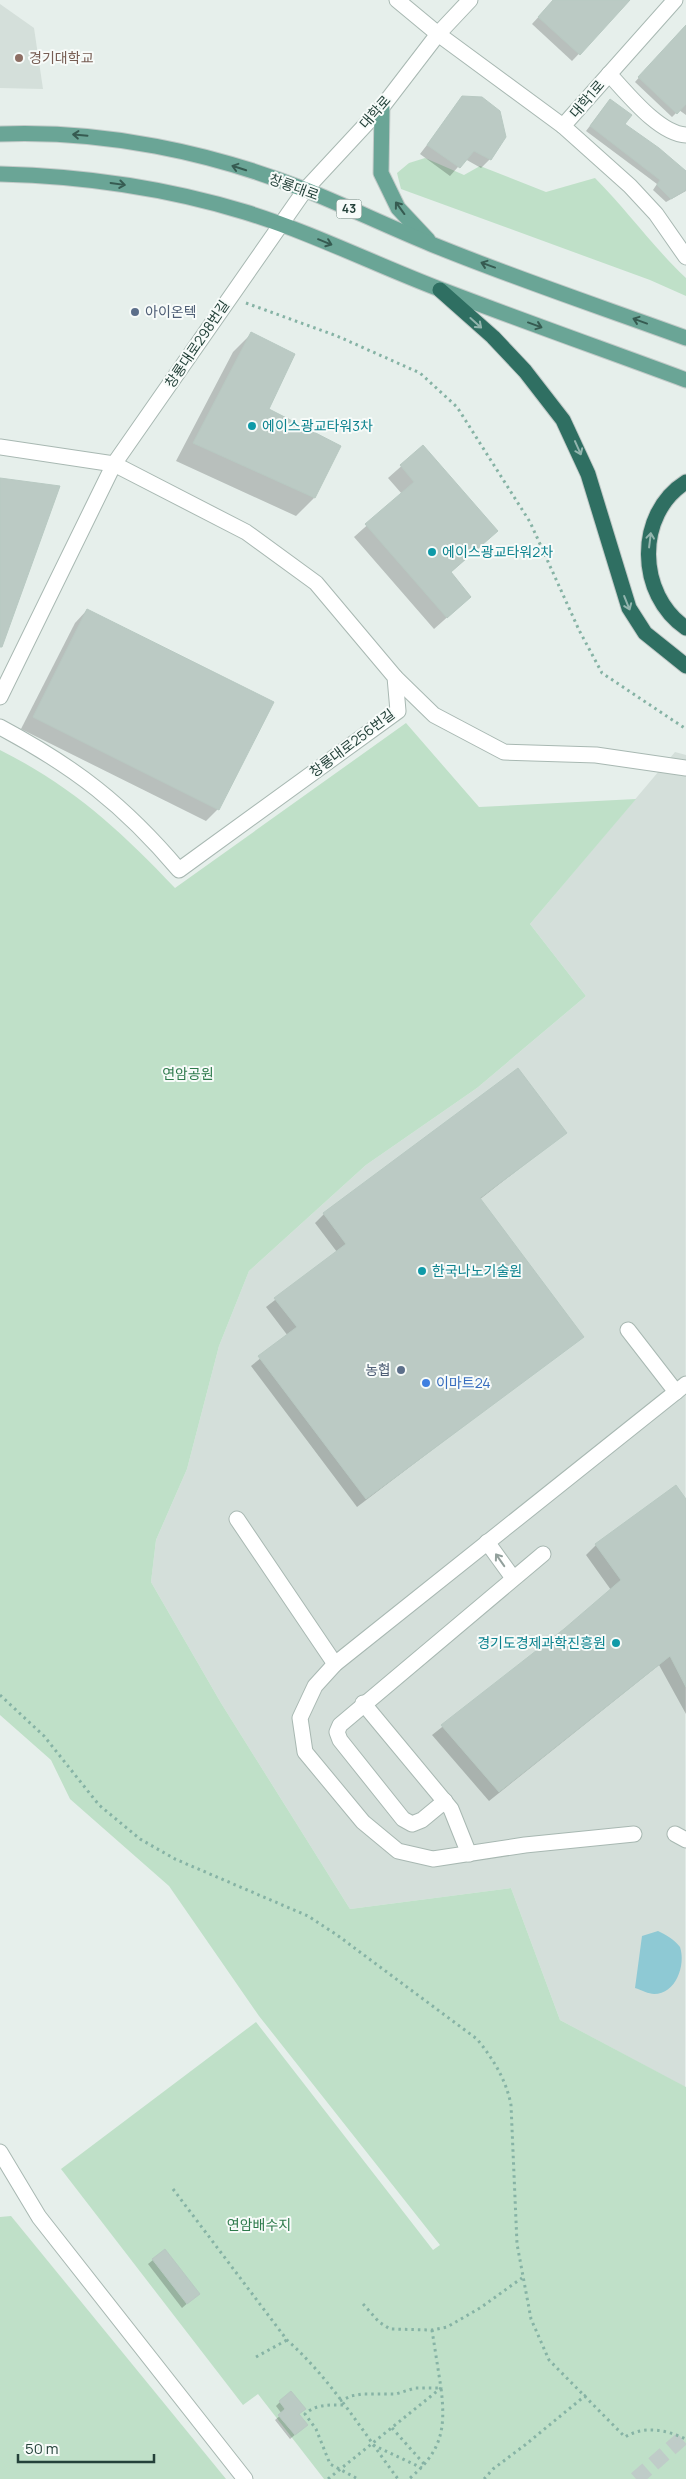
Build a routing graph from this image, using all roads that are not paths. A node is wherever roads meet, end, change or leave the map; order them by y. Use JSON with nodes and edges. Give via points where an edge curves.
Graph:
{"nodes":[{"id":1,"x":397,"y":0,"type":"edge"},
{"id":2,"x":470,"y":0,"type":"edge"},
{"id":3,"x":675,"y":0,"type":"edge"},
{"id":4,"x":438,"y":34,"type":"junction"},
{"id":5,"x":608,"y":74,"type":"junction"},
{"id":6,"x":382,"y":107,"type":"junction"},
{"id":7,"x":562,"y":126,"type":"junction"},
{"id":8,"x":0,"y":134,"type":"edge"},
{"id":9,"x":686,"y":135,"type":"edge"},
{"id":10,"x":0,"y":174,"type":"edge"},
{"id":11,"x":305,"y":190,"type":"junction"},
{"id":12,"x":280,"y":224,"type":"junction"},
{"id":13,"x":432,"y":244,"type":"junction"},
{"id":14,"x":686,"y":256,"type":"edge"},
{"id":15,"x":440,"y":290,"type":"junction"},
{"id":16,"x":686,"y":338,"type":"edge"},
{"id":17,"x":686,"y":380,"type":"edge"},
{"id":18,"x":0,"y":448,"type":"edge"},
{"id":19,"x":114,"y":464,"type":"junction"},
{"id":20,"x":686,"y":482,"type":"edge"},
{"id":21,"x":686,"y":628,"type":"edge"},
{"id":22,"x":686,"y":666,"type":"edge"},
{"id":23,"x":395,"y":677,"type":"junction"},
{"id":24,"x":0,"y":697,"type":"edge"},
{"id":25,"x":0,"y":727,"type":"edge"},
{"id":26,"x":686,"y":768,"type":"edge"},
{"id":27,"x":628,"y":1330,"type":"dead end"},
{"id":28,"x":681,"y":1388,"type":"edge"},
{"id":29,"x":237,"y":1519,"type":"dead end"},
{"id":30,"x":487,"y":1542,"type":"junction"},
{"id":31,"x":543,"y":1554,"type":"dead end"},
{"id":32,"x":513,"y":1578,"type":"junction"},
{"id":33,"x":336,"y":1664,"type":"junction"},
{"id":34,"x":363,"y":1703,"type":"junction"},
{"id":35,"x":445,"y":1800,"type":"junction"},
{"id":36,"x":634,"y":1834,"type":"dead end"},
{"id":37,"x":469,"y":1854,"type":"junction"},
{"id":38,"x":0,"y":2152,"type":"edge"},
{"id":39,"x":244,"y":2479,"type":"edge"}],
"edges":[{"from":1,"to":4,"type":"street","name":"대학1로"},
{"from":2,"to":4,"type":"street","name":"대학로"},
{"from":3,"to":5,"type":"street","name":"대학1로"},
{"from":4,"to":6,"type":"street","name":"대학로"},
{"from":4,"to":7,"type":"street","name":"대학1로"},
{"from":5,"to":7,"type":"street","name":"대학1로"},
{"from":5,"to":9,"type":"street","via":[[655,120],[673,133]]},
{"from":6,"to":11,"type":"street","name":"대학로"},
{"from":13,"to":6,"type":"main road","one_way":true,"via":[[398,208],[381,173]]},
{"from":7,"to":14,"type":"street","via":[[630,186],[656,214]]},
{"from":11,"to":8,"type":"main road","name":"창룡대로","number":"43","one_way":true,"via":[[211,159],[135,143],[58,134]]},
{"from":10,"to":12,"type":"main road","one_way":true,"via":[[74,178],[124,185],[205,201]]},
{"from":11,"to":12,"type":"street","name":"대학로"},
{"from":11,"to":13,"type":"main road","name":"창룡대로","number":"43"},
{"from":12,"to":15,"type":"main road","one_way":true},
{"from":12,"to":19,"type":"street","name":"창룡대로298번길"},
{"from":16,"to":13,"type":"main road","name":"창룡대로","number":"43","one_way":true},
{"from":15,"to":17,"type":"main road","one_way":true},
{"from":15,"to":22,"type":"highway","one_way":true,"via":[[493,337],[564,420],[588,474],[629,608],[638,625],[653,641]]},
{"from":18,"to":19,"type":"street"},
{"from":19,"to":23,"type":"street","via":[[246,532],[316,583]]},
{"from":19,"to":24,"type":"street"},
{"from":21,"to":20,"type":"highway","one_way":true,"via":[[660,600],[650,574],[649,560],[651,530],[662,504]]},
{"from":23,"to":25,"type":"street","name":"창룡대로256번길","via":[[398,711],[179,870],[146,831],[105,794],[34,745]]},
{"from":23,"to":26,"type":"street","via":[[434,715],[504,752],[596,755]]},
{"from":27,"to":28,"type":"street"},
{"from":28,"to":30,"type":"street"},
{"from":29,"to":33,"type":"street"},
{"from":32,"to":30,"type":"street","one_way":true},
{"from":30,"to":33,"type":"street"},
{"from":31,"to":32,"type":"street"},
{"from":32,"to":34,"type":"street"},
{"from":33,"to":37,"type":"street","via":[[315,1686],[300,1718],[305,1752],[363,1822],[398,1851],[433,1859]]},
{"from":34,"to":35,"type":"street"},
{"from":34,"to":35,"type":"street","via":[[337,1732],[402,1819],[412,1824],[422,1820]]},
{"from":35,"to":37,"type":"street"},
{"from":36,"to":37,"type":"street"},
{"from":38,"to":39,"type":"street","via":[[39,2217]]}]}
